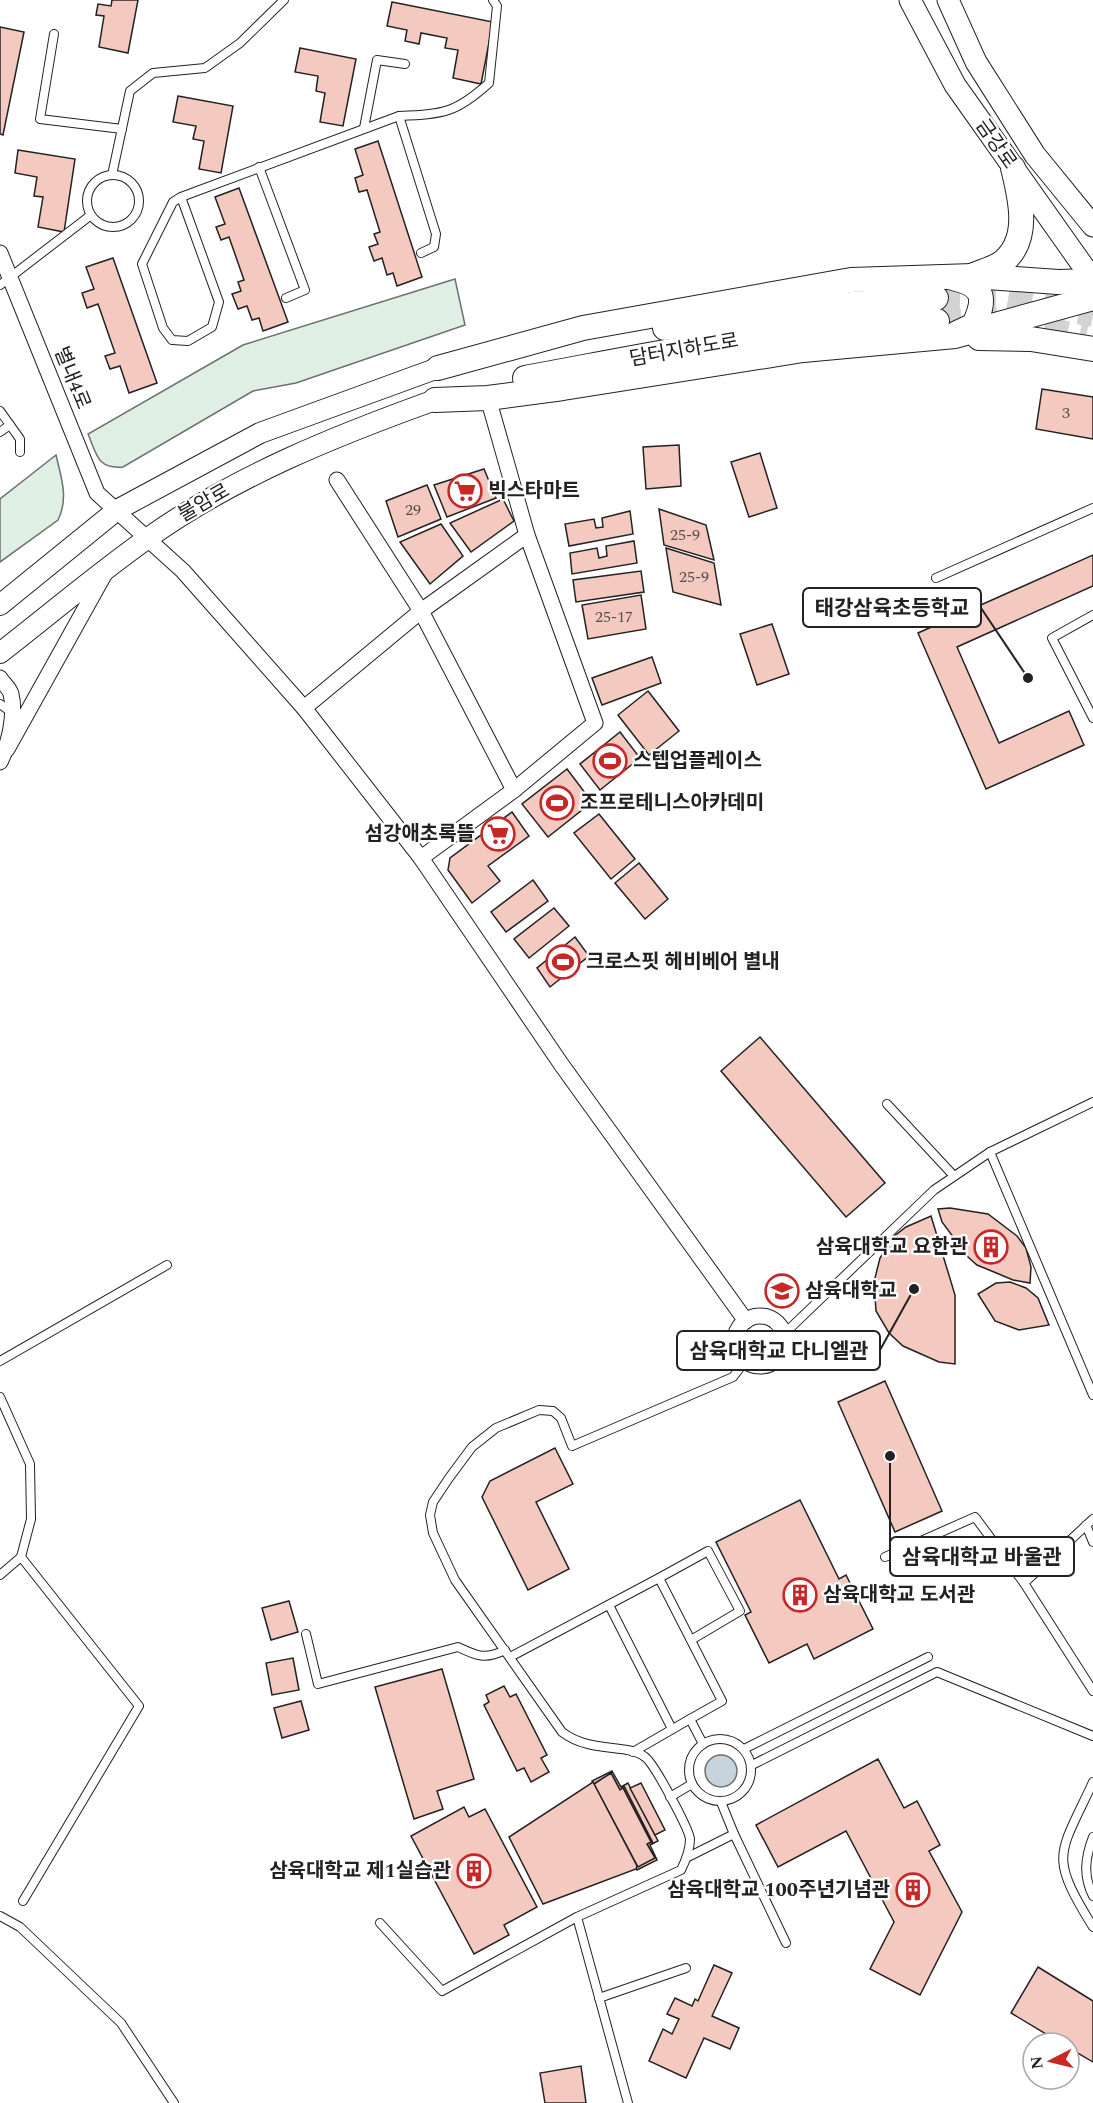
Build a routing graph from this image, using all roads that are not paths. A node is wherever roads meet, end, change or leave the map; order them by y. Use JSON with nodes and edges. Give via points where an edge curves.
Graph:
{"nodes":[{"id":1,"x":284,"y":0,"type":"edge"},
{"id":2,"x":493,"y":0,"type":"edge"},
{"id":3,"x":910,"y":0,"type":"edge"},
{"id":4,"x":948,"y":0,"type":"edge"},
{"id":5,"x":54,"y":33,"type":"dead end"},
{"id":6,"x":405,"y":64,"type":"dead end"},
{"id":7,"x":399,"y":116,"type":"junction"},
{"id":8,"x":364,"y":128,"type":"junction"},
{"id":9,"x":122,"y":129,"type":"junction"},
{"id":10,"x":259,"y":167,"type":"junction"},
{"id":11,"x":1013,"y":168,"type":"junction"},
{"id":12,"x":112,"y":175,"type":"junction"},
{"id":13,"x":181,"y":197,"type":"junction"},
{"id":14,"x":91,"y":215,"type":"junction"},
{"id":15,"x":1093,"y":226,"type":"edge"},
{"id":16,"x":0,"y":253,"type":"edge"},
{"id":17,"x":421,"y":253,"type":"dead end"},
{"id":18,"x":973,"y":276,"type":"junction"},
{"id":19,"x":1093,"y":280,"type":"edge"},
{"id":20,"x":5,"y":281,"type":"edge"},
{"id":21,"x":286,"y":298,"type":"dead end"},
{"id":22,"x":1093,"y":298,"type":"edge"},
{"id":23,"x":936,"y":308,"type":"junction"},
{"id":24,"x":1093,"y":349,"type":"edge"},
{"id":25,"x":438,"y":368,"type":"joint"},
{"id":26,"x":488,"y":398,"type":"junction"},
{"id":27,"x":435,"y":400,"type":"junction"},
{"id":28,"x":0,"y":411,"type":"edge"},
{"id":29,"x":10,"y":425,"type":"junction"},
{"id":30,"x":0,"y":432,"type":"edge"},
{"id":31,"x":20,"y":452,"type":"dead end"},
{"id":32,"x":337,"y":480,"type":"dead end"},
{"id":33,"x":1093,"y":508,"type":"edge"},
{"id":34,"x":117,"y":510,"type":"junction"},
{"id":35,"x":526,"y":535,"type":"junction"},
{"id":36,"x":147,"y":538,"type":"junction"},
{"id":37,"x":106,"y":571,"type":"junction"},
{"id":38,"x":936,"y":578,"type":"dead end"},
{"id":39,"x":0,"y":605,"type":"edge"},
{"id":40,"x":421,"y":611,"type":"junction"},
{"id":41,"x":1093,"y":615,"type":"edge"},
{"id":42,"x":0,"y":652,"type":"edge"},
{"id":43,"x":0,"y":678,"type":"edge"},
{"id":44,"x":304,"y":708,"type":"junction"},
{"id":45,"x":4,"y":713,"type":"edge"},
{"id":46,"x":1093,"y":718,"type":"edge"},
{"id":47,"x":3,"y":756,"type":"edge"},
{"id":48,"x":514,"y":790,"type":"junction"},
{"id":49,"x":421,"y":858,"type":"junction"},
{"id":50,"x":1093,"y":1102,"type":"edge"},
{"id":51,"x":887,"y":1104,"type":"dead end"},
{"id":52,"x":990,"y":1152,"type":"junction"},
{"id":53,"x":954,"y":1176,"type":"junction"},
{"id":54,"x":167,"y":1265,"type":"dead end"},
{"id":55,"x":746,"y":1321,"type":"junction"},
{"id":56,"x":784,"y":1334,"type":"junction"},
{"id":57,"x":0,"y":1361,"type":"edge"},
{"id":58,"x":745,"y":1361,"type":"junction"},
{"id":59,"x":1093,"y":1395,"type":"edge"},
{"id":60,"x":0,"y":1397,"type":"edge"},
{"id":61,"x":1093,"y":1519,"type":"edge"},
{"id":62,"x":1086,"y":1525,"type":"junction"},
{"id":63,"x":1093,"y":1542,"type":"edge"},
{"id":64,"x":21,"y":1557,"type":"junction"},
{"id":65,"x":885,"y":1557,"type":"dead end"},
{"id":66,"x":0,"y":1575,"type":"edge"},
{"id":67,"x":659,"y":1578,"type":"junction"},
{"id":68,"x":1024,"y":1583,"type":"junction"},
{"id":69,"x":609,"y":1605,"type":"junction"},
{"id":70,"x":306,"y":1634,"type":"dead end"},
{"id":71,"x":691,"y":1640,"type":"junction"},
{"id":72,"x":507,"y":1654,"type":"junction"},
{"id":73,"x":928,"y":1657,"type":"dead end"},
{"id":74,"x":1093,"y":1691,"type":"edge"},
{"id":75,"x":690,"y":1719,"type":"junction"},
{"id":76,"x":672,"y":1729,"type":"junction"},
{"id":77,"x":1093,"y":1736,"type":"edge"},
{"id":78,"x":703,"y":1744,"type":"junction"},
{"id":79,"x":744,"y":1749,"type":"junction"},
{"id":80,"x":633,"y":1752,"type":"junction"},
{"id":81,"x":752,"y":1765,"type":"junction"},
{"id":82,"x":1093,"y":1782,"type":"edge"},
{"id":83,"x":692,"y":1784,"type":"junction"},
{"id":84,"x":670,"y":1797,"type":"junction"},
{"id":85,"x":721,"y":1802,"type":"junction"},
{"id":86,"x":734,"y":1834,"type":"junction"},
{"id":87,"x":1093,"y":1837,"type":"edge"},
{"id":88,"x":688,"y":1857,"type":"junction"},
{"id":89,"x":1093,"y":1896,"type":"edge"},
{"id":90,"x":22,"y":1901,"type":"dead end"},
{"id":91,"x":0,"y":1916,"type":"edge"},
{"id":92,"x":577,"y":1917,"type":"junction"},
{"id":93,"x":380,"y":1923,"type":"dead end"},
{"id":94,"x":1093,"y":1927,"type":"edge"},
{"id":95,"x":786,"y":1943,"type":"dead end"},
{"id":96,"x":686,"y":1968,"type":"dead end"},
{"id":97,"x":599,"y":1998,"type":"junction"},
{"id":98,"x":174,"y":2103,"type":"edge"},
{"id":99,"x":628,"y":2103,"type":"edge"}],
"edges":[{"from":1,"to":9,"type":"lane","via":[[240,43],[205,68],[153,73],[130,91]]},
{"from":2,"to":7,"type":"lane","via":[[497,6],[489,83],[466,104],[435,114]]},
{"from":3,"to":11,"type":"main road","name":"금강로","via":[[955,85]]},
{"from":4,"to":15,"type":"main road","name":"금강로","via":[[976,62],[1035,155]]},
{"from":5,"to":9,"type":"lane","via":[[40,118]]},
{"from":6,"to":8,"type":"lane","via":[[376,60]]},
{"from":7,"to":8,"type":"lane"},
{"from":7,"to":17,"type":"lane","via":[[436,234],[434,247]]},
{"from":8,"to":10,"type":"lane"},
{"from":9,"to":12,"type":"lane"},
{"from":10,"to":13,"type":"lane"},
{"from":10,"to":21,"type":"lane","via":[[305,290]]},
{"from":11,"to":18,"type":"main road","via":[[1022,203],[1016,246],[1004,262]]},
{"from":11,"to":19,"type":"main road","name":"금강로"},
{"from":12,"to":14,"type":"lane","via":[[102,177],[90,190],[87,198]]},
{"from":12,"to":14,"type":"lane","via":[[134,185],[139,201],[135,217],[113,228]]},
{"from":13,"to":13,"type":"lane","via":[[173,202],[142,264],[163,328],[172,340],[188,341],[212,327],[219,302]]},
{"from":14,"to":20,"type":"lane"},
{"from":16,"to":20,"type":"street","name":"별내4로"},
{"from":18,"to":19,"type":"main road","via":[[1058,282]]},
{"from":18,"to":23,"type":"main road"},
{"from":20,"to":34,"type":"street","name":"별내4로","via":[[97,493]]},
{"from":22,"to":23,"type":"main road","via":[[976,331]]},
{"from":23,"to":24,"type":"main road","via":[[1031,339]]},
{"from":23,"to":25,"type":"main road","via":[[851,280],[583,328]]},
{"from":23,"to":26,"type":"main road","via":[[803,350]]},
{"from":23,"to":27,"type":"main road","name":"담터지하도로","via":[[881,322],[790,332],[503,382]]},
{"from":25,"to":34,"type":"street","name":"불암로","via":[[260,433]]},
{"from":26,"to":27,"type":"main road"},
{"from":26,"to":35,"type":"street"},
{"from":27,"to":36,"type":"street","name":"불암로","via":[[274,463]]},
{"from":28,"to":29,"type":"lane"},
{"from":29,"to":30,"type":"lane"},
{"from":29,"to":31,"type":"lane","via":[[20,439]]},
{"from":32,"to":40,"type":"street"},
{"from":33,"to":38,"type":"lane"},
{"from":34,"to":36,"type":"street","name":"별내4로"},
{"from":34,"to":39,"type":"street","name":"불암로"},
{"from":35,"to":40,"type":"street"},
{"from":35,"to":48,"type":"street","via":[[595,723]]},
{"from":36,"to":37,"type":"street","name":"불암로"},
{"from":36,"to":44,"type":"street","name":"별내4로","via":[[183,571]]},
{"from":37,"to":42,"type":"street","name":"불암로"},
{"from":37,"to":47,"type":"street"},
{"from":40,"to":44,"type":"street"},
{"from":40,"to":48,"type":"street"},
{"from":41,"to":46,"type":"lane","via":[[1052,638]]},
{"from":43,"to":45,"type":"street","via":[[11,693]]},
{"from":44,"to":49,"type":"street","name":"별내4로"},
{"from":45,"to":47,"type":"street"},
{"from":48,"to":49,"type":"street"},
{"from":49,"to":55,"type":"street","name":"별내4로","via":[[561,1064]]},
{"from":50,"to":52,"type":"lane"},
{"from":51,"to":53,"type":"lane"},
{"from":52,"to":53,"type":"lane"},
{"from":52,"to":59,"type":"lane"},
{"from":53,"to":56,"type":"lane","via":[[934,1190]]},
{"from":54,"to":57,"type":"lane"},
{"from":55,"to":56,"type":"street","via":[[760,1316],[768,1318]]},
{"from":55,"to":58,"type":"street","via":[[735,1341]]},
{"from":56,"to":58,"type":"street","via":[[784,1349],[774,1362],[760,1366]]},
{"from":58,"to":72,"type":"lane","via":[[733,1377],[572,1446],[561,1418],[553,1410],[539,1410],[496,1428],[472,1447],[433,1502],[433,1533],[473,1610]]},
{"from":60,"to":64,"type":"lane","via":[[30,1464],[31,1519]]},
{"from":61,"to":62,"type":"lane"},
{"from":62,"to":63,"type":"lane"},
{"from":62,"to":68,"type":"lane"},
{"from":64,"to":66,"type":"lane"},
{"from":64,"to":90,"type":"lane","via":[[139,1706]]},
{"from":65,"to":68,"type":"lane","via":[[975,1517]]},
{"from":67,"to":69,"type":"lane"},
{"from":67,"to":71,"type":"lane"},
{"from":67,"to":71,"type":"lane","via":[[708,1551],[740,1611]]},
{"from":68,"to":74,"type":"lane"},
{"from":69,"to":72,"type":"lane"},
{"from":69,"to":76,"type":"lane"},
{"from":70,"to":72,"type":"lane","via":[[318,1684],[458,1647],[481,1658]]},
{"from":71,"to":75,"type":"lane","via":[[722,1701]]},
{"from":72,"to":80,"type":"lane","via":[[562,1732],[575,1743]]},
{"from":73,"to":79,"type":"lane"},
{"from":75,"to":76,"type":"lane"},
{"from":75,"to":78,"type":"lane"},
{"from":76,"to":80,"type":"lane"},
{"from":77,"to":81,"type":"lane","via":[[937,1672]]},
{"from":78,"to":79,"type":"lane","via":[[729,1739]]},
{"from":78,"to":83,"type":"lane","via":[[691,1758]]},
{"from":79,"to":81,"type":"lane"},
{"from":80,"to":84,"type":"lane","via":[[645,1756]]},
{"from":81,"to":85,"type":"lane","via":[[745,1790]]},
{"from":82,"to":94,"type":"lane","via":[[1062,1850],[1062,1871]]},
{"from":83,"to":84,"type":"lane"},
{"from":83,"to":85,"type":"lane","via":[[704,1797]]},
{"from":84,"to":88,"type":"lane","via":[[690,1837]]},
{"from":85,"to":86,"type":"lane"},
{"from":86,"to":88,"type":"lane"},
{"from":86,"to":95,"type":"lane"},
{"from":87,"to":89,"type":"lane","via":[[1085,1872]]},
{"from":88,"to":92,"type":"lane","via":[[681,1870]]},
{"from":91,"to":98,"type":"lane","via":[[20,1928],[121,2023]]},
{"from":92,"to":93,"type":"lane","via":[[442,1991]]},
{"from":92,"to":97,"type":"lane"},
{"from":96,"to":97,"type":"lane"},
{"from":97,"to":99,"type":"lane"}]}
